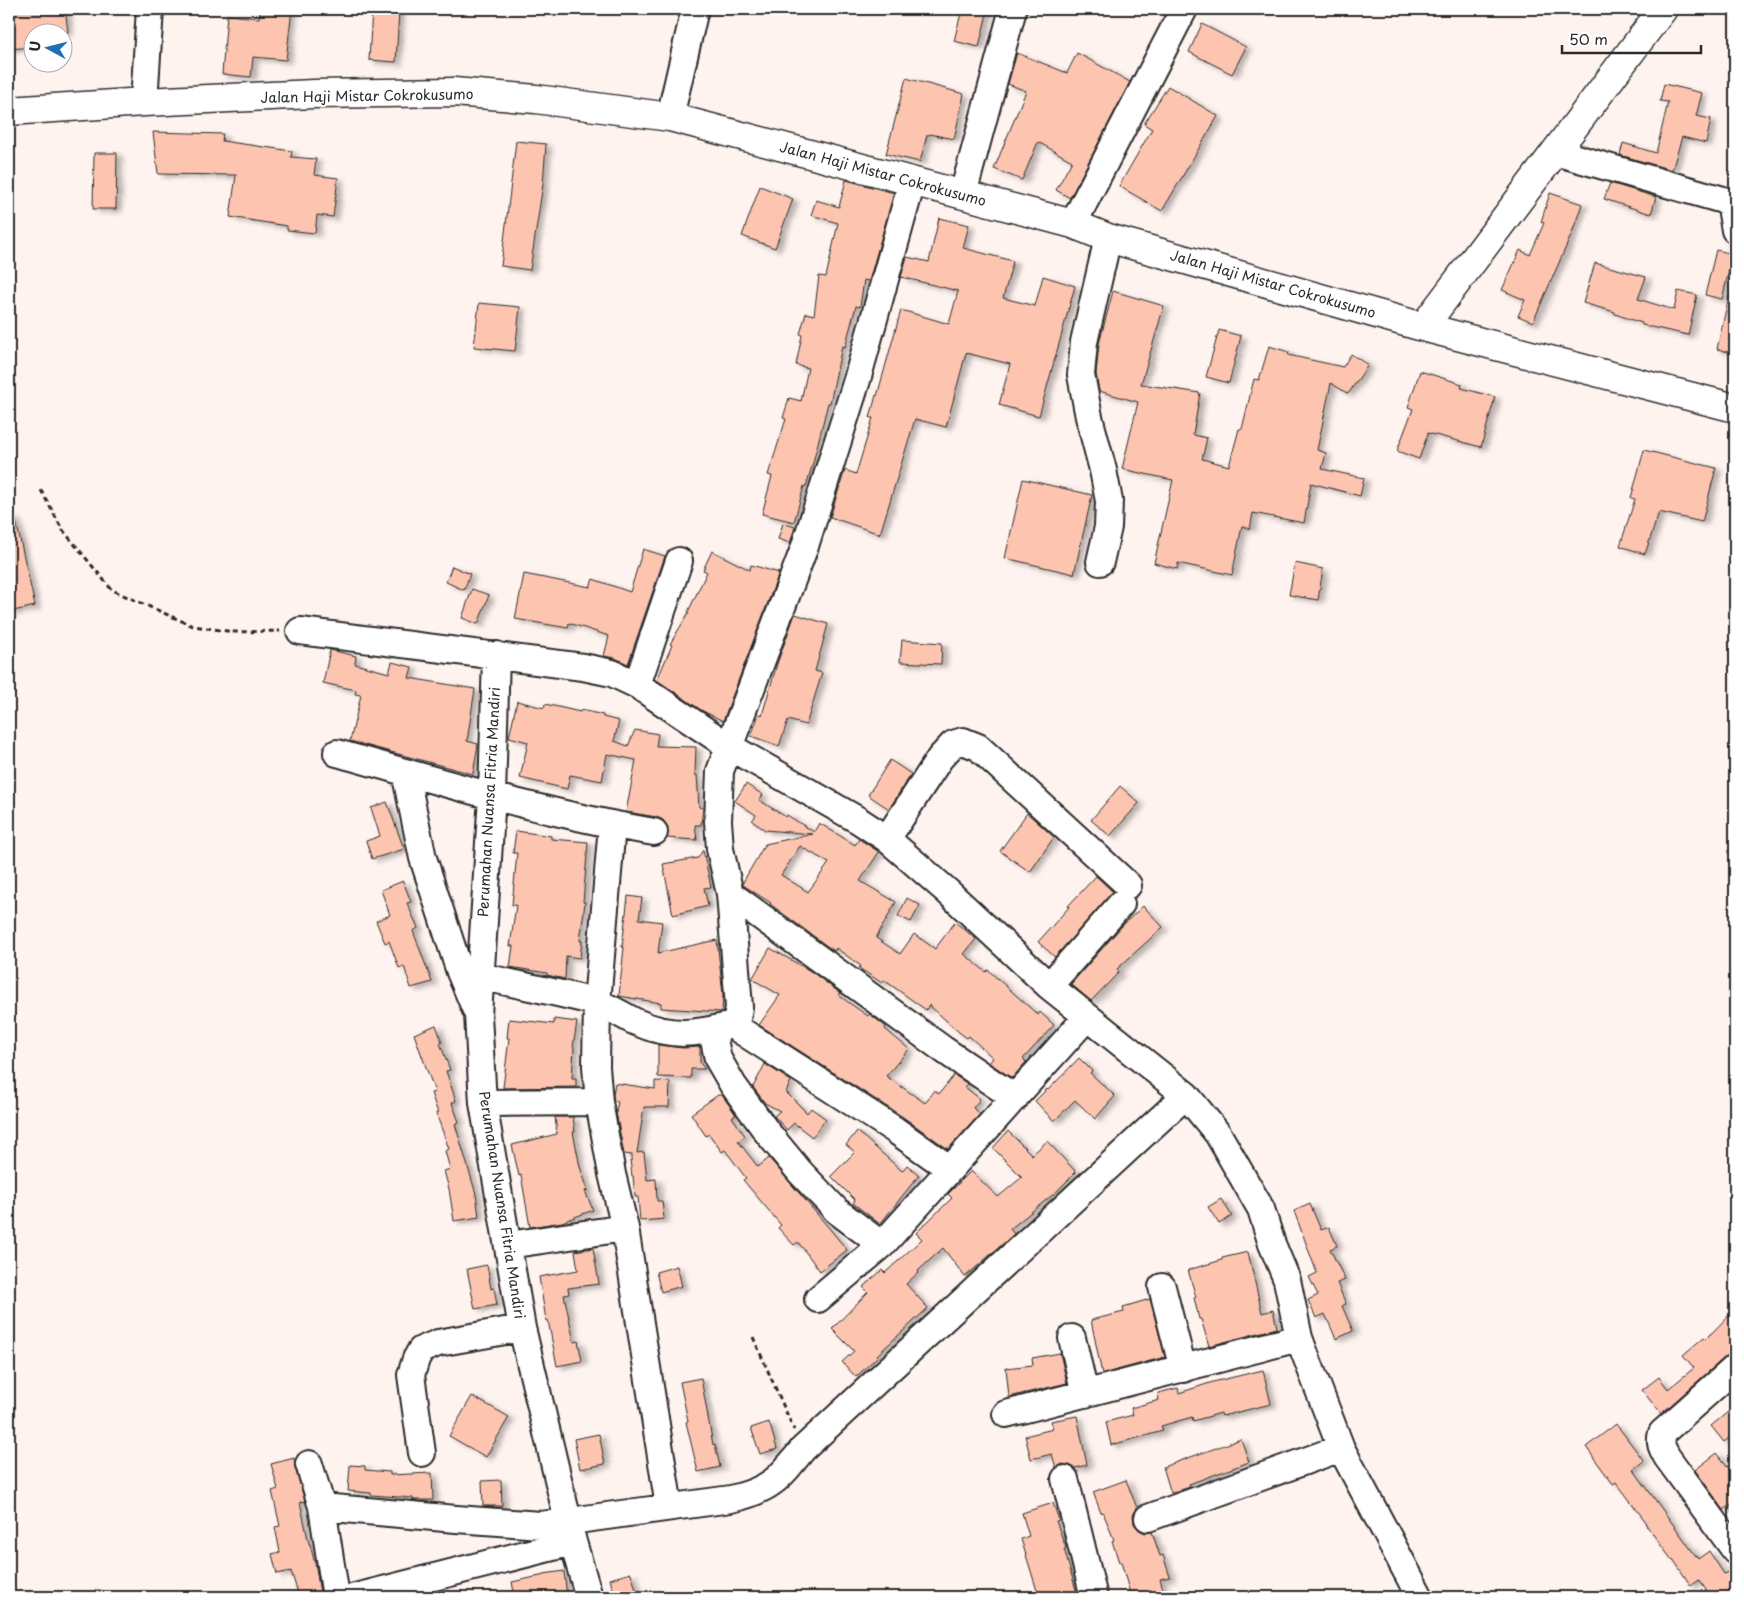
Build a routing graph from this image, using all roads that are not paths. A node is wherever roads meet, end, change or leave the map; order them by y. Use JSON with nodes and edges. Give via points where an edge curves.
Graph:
{"nodes":[{"id":1,"x":150,"y":9,"type":"edge"},
{"id":2,"x":694,"y":9,"type":"edge"},
{"id":3,"x":1013,"y":9,"type":"edge"},
{"id":4,"x":1184,"y":9,"type":"edge"},
{"id":5,"x":1663,"y":9,"type":"edge"},
{"id":6,"x":144,"y":102,"type":"junction"},
{"id":7,"x":9,"y":111,"type":"edge"},
{"id":8,"x":670,"y":118,"type":"junction"},
{"id":9,"x":1555,"y":152,"type":"junction"},
{"id":10,"x":912,"y":182,"type":"junction"},
{"id":11,"x":963,"y":194,"type":"junction"},
{"id":12,"x":1073,"y":224,"type":"junction"},
{"id":13,"x":1735,"y":230,"type":"edge"},
{"id":14,"x":1108,"y":238,"type":"junction"},
{"id":15,"x":1423,"y":327,"type":"junction"},
{"id":16,"x":1735,"y":408,"type":"edge"},
{"id":17,"x":679,"y":561,"type":"dead end"},
{"id":18,"x":1100,"y":562,"type":"dead end"},
{"id":19,"x":300,"y":631,"type":"road end"},
{"id":20,"x":496,"y":655,"type":"junction"},
{"id":21,"x":637,"y":685,"type":"junction"},
{"id":22,"x":730,"y":747,"type":"junction"},
{"id":23,"x":337,"y":753,"type":"dead end"},
{"id":24,"x":405,"y":772,"type":"junction"},
{"id":25,"x":492,"y":796,"type":"junction"},
{"id":26,"x":612,"y":825,"type":"junction"},
{"id":27,"x":654,"y":832,"type":"dead end"},
{"id":28,"x":887,"y":839,"type":"junction"},
{"id":29,"x":730,"y":894,"type":"junction"},
{"id":30,"x":480,"y":976,"type":"junction"},
{"id":31,"x":1049,"y":986,"type":"junction"},
{"id":32,"x":598,"y":1003,"type":"junction"},
{"id":33,"x":478,"y":1015,"type":"junction"},
{"id":34,"x":1087,"y":1018,"type":"junction"},
{"id":35,"x":722,"y":1027,"type":"junction"},
{"id":36,"x":1186,"y":1095,"type":"junction"},
{"id":37,"x":1015,"y":1098,"type":"junction"},
{"id":38,"x":599,"y":1102,"type":"junction"},
{"id":39,"x":482,"y":1104,"type":"junction"},
{"id":40,"x":950,"y":1169,"type":"junction"},
{"id":41,"x":625,"y":1228,"type":"junction"},
{"id":42,"x":508,"y":1245,"type":"junction"},
{"id":43,"x":882,"y":1245,"type":"junction"},
{"id":44,"x":1162,"y":1287,"type":"dead end"},
{"id":45,"x":818,"y":1299,"type":"dead end"},
{"id":46,"x":522,"y":1328,"type":"junction"},
{"id":47,"x":1072,"y":1338,"type":"dead end"},
{"id":48,"x":1300,"y":1338,"type":"junction"},
{"id":49,"x":1735,"y":1368,"type":"edge"},
{"id":50,"x":1183,"y":1369,"type":"junction"},
{"id":51,"x":1085,"y":1394,"type":"junction"},
{"id":52,"x":1006,"y":1414,"type":"dead end"},
{"id":53,"x":1341,"y":1448,"type":"junction"},
{"id":54,"x":422,"y":1452,"type":"dead end"},
{"id":55,"x":309,"y":1464,"type":"dead end"},
{"id":56,"x":1065,"y":1479,"type":"dead end"},
{"id":57,"x":322,"y":1507,"type":"junction"},
{"id":58,"x":669,"y":1507,"type":"junction"},
{"id":59,"x":1148,"y":1518,"type":"dead end"},
{"id":60,"x":571,"y":1532,"type":"junction"},
{"id":61,"x":1735,"y":1550,"type":"edge"},
{"id":62,"x":336,"y":1597,"type":"edge"},
{"id":63,"x":356,"y":1597,"type":"edge"},
{"id":64,"x":589,"y":1597,"type":"edge"},
{"id":65,"x":1094,"y":1597,"type":"edge"},
{"id":66,"x":1420,"y":1597,"type":"edge"}],
"edges":[{"from":1,"to":6,"type":"street"},
{"from":2,"to":8,"type":"street"},
{"from":3,"to":11,"type":"street"},
{"from":4,"to":12,"type":"street"},
{"from":5,"to":9,"type":"main road"},
{"from":6,"to":7,"type":"main road","name":"Jalan Haji Mistar Cokrokusumo"},
{"from":6,"to":8,"type":"main road","name":"Jalan Haji Mistar Cokrokusumo","via":[[314,94],[454,92],[536,99]]},
{"from":8,"to":10,"type":"main road","name":"Jalan Haji Mistar Cokrokusumo"},
{"from":9,"to":13,"type":"street","via":[[1730,202]]},
{"from":9,"to":15,"type":"main road"},
{"from":10,"to":11,"type":"main road","name":"Jalan Haji Mistar Cokrokusumo"},
{"from":10,"to":22,"type":"street","via":[[805,546]]},
{"from":11,"to":12,"type":"main road","name":"Jalan Haji Mistar Cokrokusumo"},
{"from":12,"to":14,"type":"main road","name":"Jalan Haji Mistar Cokrokusumo"},
{"from":14,"to":15,"type":"main road","name":"Jalan Haji Mistar Cokrokusumo"},
{"from":14,"to":18,"type":"street","via":[[1084,342],[1082,375],[1109,501],[1108,527]]},
{"from":15,"to":16,"type":"main road","name":"Jalan Haji Mistar Cokrokusumo"},
{"from":17,"to":21,"type":"street"},
{"from":19,"to":20,"type":"street"},
{"from":20,"to":21,"type":"street","via":[[599,670]]},
{"from":20,"to":25,"type":"street","name":"Perumahan Nuansa Fitria Mandiri"},
{"from":21,"to":22,"type":"street"},
{"from":22,"to":28,"type":"street"},
{"from":22,"to":29,"type":"street","via":[[720,771],[718,821]]},
{"from":23,"to":24,"type":"street"},
{"from":24,"to":25,"type":"street"},
{"from":24,"to":33,"type":"street","via":[[423,858],[460,972]]},
{"from":25,"to":26,"type":"street"},
{"from":25,"to":30,"type":"street","name":"Perumahan Nuansa Fitria Mandiri"},
{"from":26,"to":27,"type":"street"},
{"from":26,"to":32,"type":"street"},
{"from":28,"to":31,"type":"street"},
{"from":28,"to":31,"type":"street","via":[[940,758],[953,744],[963,741],[978,747],[1124,894]]},
{"from":29,"to":35,"type":"street","via":[[739,1007],[737,1019]]},
{"from":29,"to":37,"type":"street"},
{"from":30,"to":32,"type":"street"},
{"from":30,"to":33,"type":"street","name":"Perumahan Nuansa Fitria Mandiri"},
{"from":31,"to":34,"type":"street"},
{"from":32,"to":35,"type":"street","via":[[662,1032],[691,1034]]},
{"from":32,"to":38,"type":"street","via":[[596,1067]]},
{"from":33,"to":39,"type":"street","name":"Perumahan Nuansa Fitria Mandiri"},
{"from":34,"to":36,"type":"street"},
{"from":34,"to":37,"type":"street"},
{"from":35,"to":40,"type":"street","via":[[895,1130]]},
{"from":35,"to":43,"type":"street","via":[[718,1058],[767,1132],[837,1211]]},
{"from":36,"to":48,"type":"street","via":[[1218,1134],[1261,1209],[1287,1280]]},
{"from":36,"to":58,"type":"street","via":[[803,1449],[770,1485],[746,1496]]},
{"from":37,"to":40,"type":"street"},
{"from":38,"to":39,"type":"street"},
{"from":38,"to":41,"type":"street","via":[[608,1158]]},
{"from":39,"to":42,"type":"street","name":"Perumahan Nuansa Fitria Mandiri"},
{"from":40,"to":43,"type":"street"},
{"from":41,"to":42,"type":"street"},
{"from":41,"to":58,"type":"street"},
{"from":42,"to":46,"type":"street","name":"Perumahan Nuansa Fitria Mandiri"},
{"from":43,"to":45,"type":"street"},
{"from":44,"to":50,"type":"street"},
{"from":46,"to":54,"type":"street","via":[[438,1343],[421,1350],[412,1375]]},
{"from":46,"to":60,"type":"street","name":"Perumahan Nuansa Fitria Mandiri"},
{"from":47,"to":51,"type":"street"},
{"from":48,"to":50,"type":"street"},
{"from":48,"to":53,"type":"street"},
{"from":49,"to":61,"type":"street","via":[[1662,1433],[1660,1440],[1667,1457]]},
{"from":50,"to":51,"type":"street"},
{"from":51,"to":52,"type":"street"},
{"from":53,"to":59,"type":"street"},
{"from":53,"to":66,"type":"street"},
{"from":55,"to":57,"type":"street"},
{"from":56,"to":65,"type":"street"},
{"from":57,"to":60,"type":"street","via":[[541,1525]]},
{"from":57,"to":62,"type":"street"},
{"from":58,"to":60,"type":"street"},
{"from":60,"to":63,"type":"street"},
{"from":60,"to":64,"type":"street","name":"Perumahan Nuansa Fitria Mandiri"}]}
